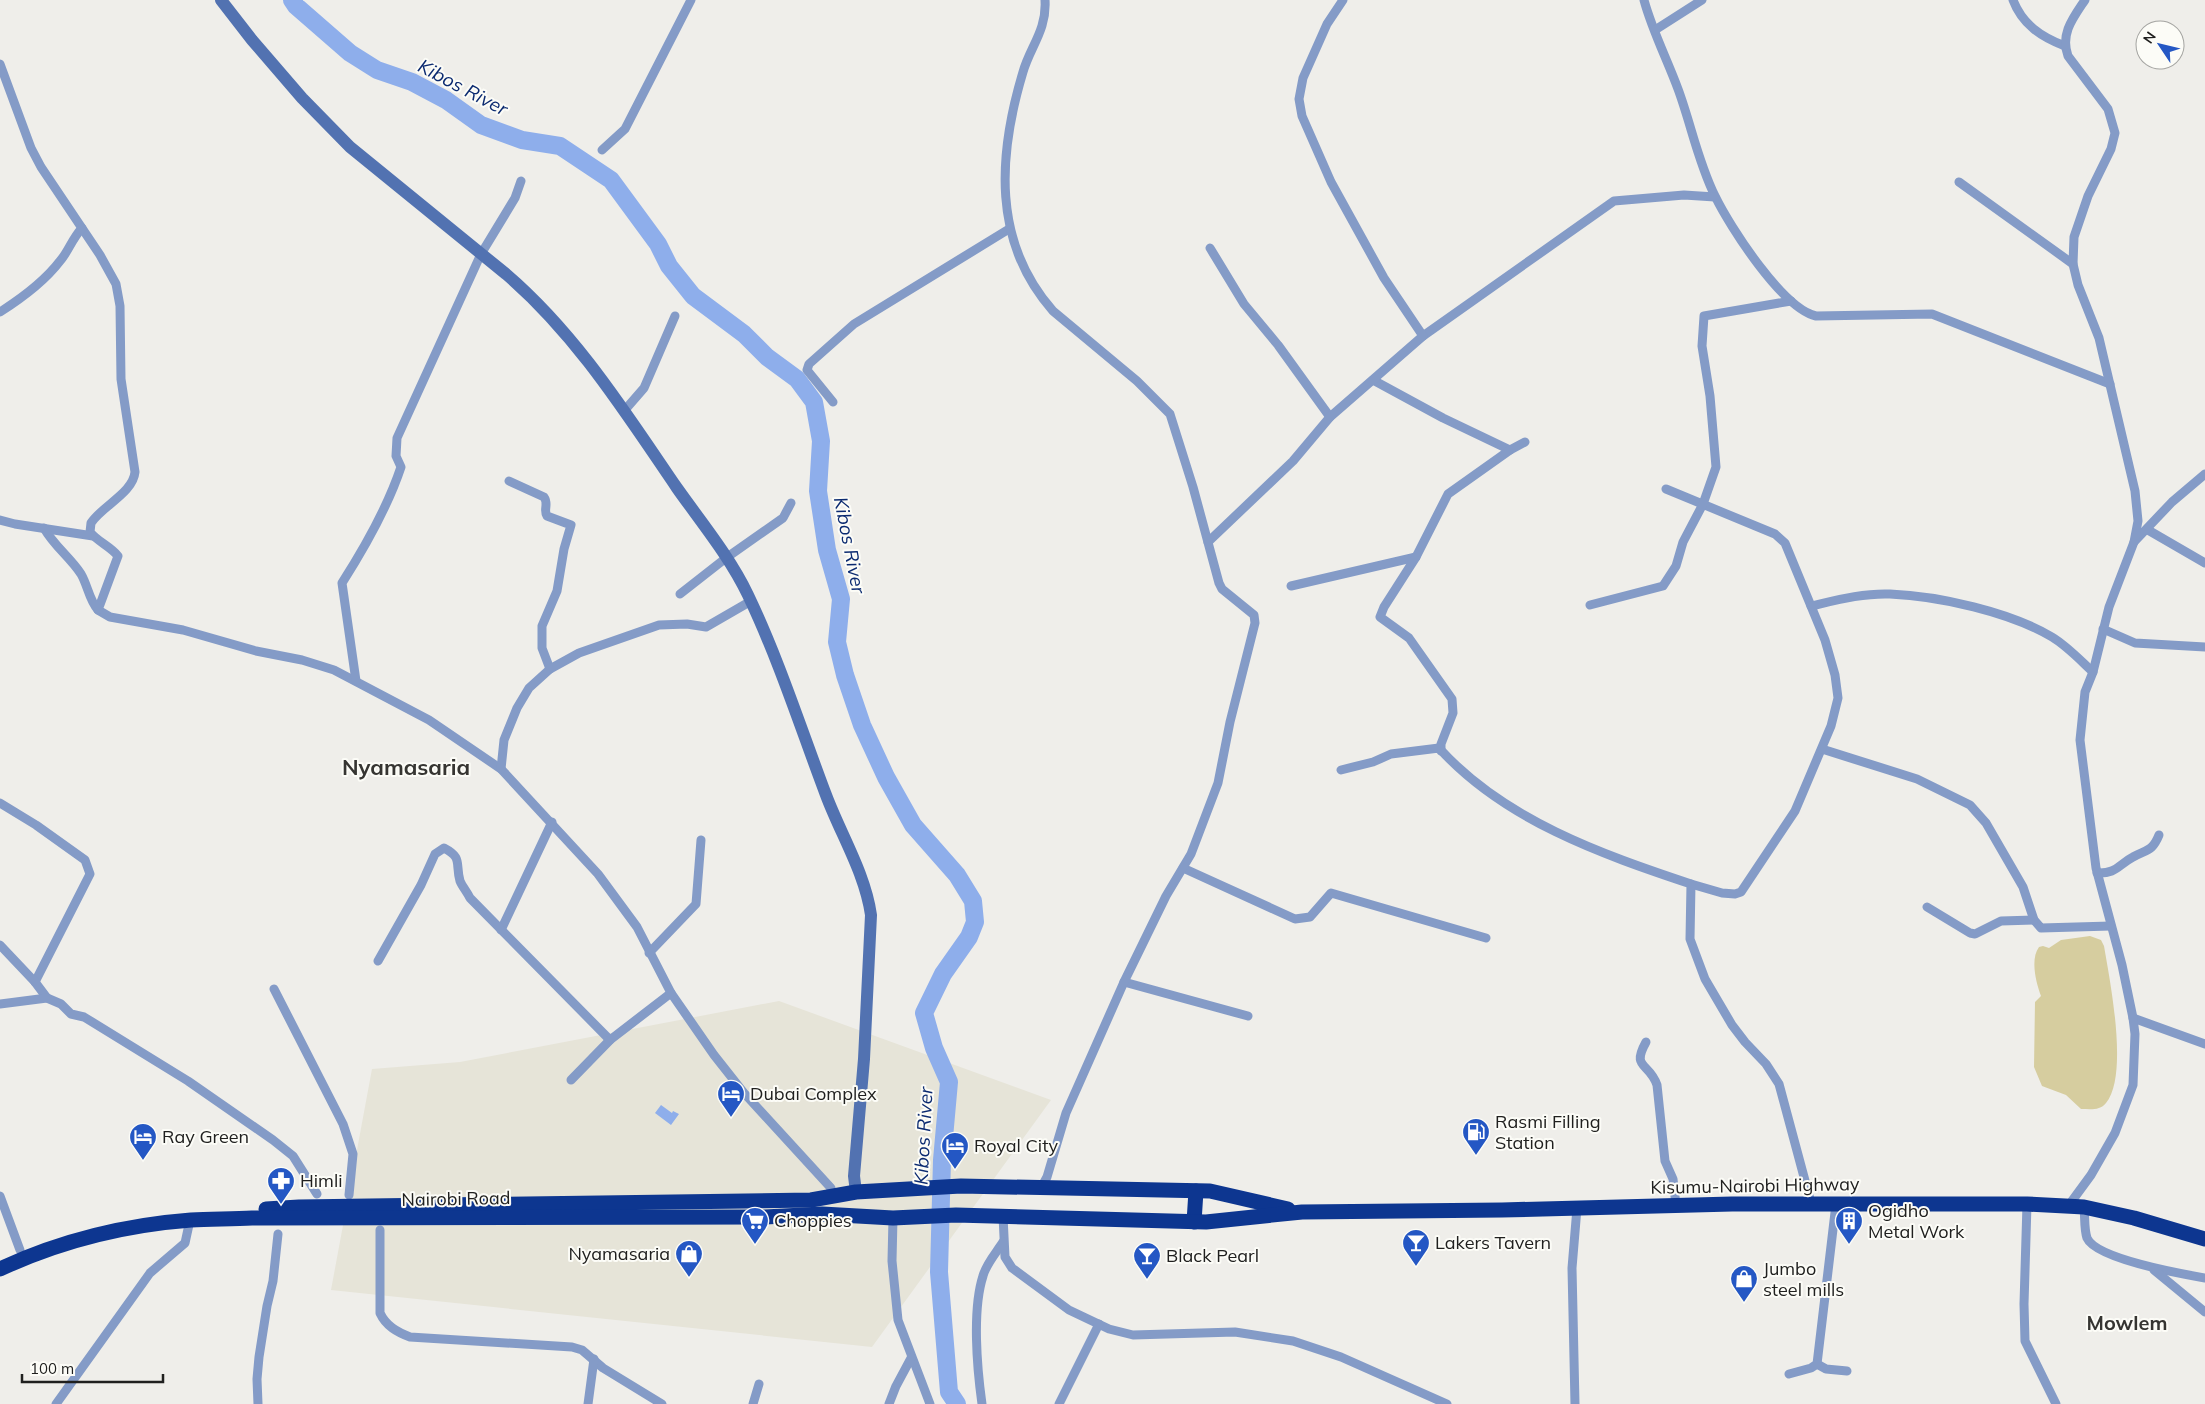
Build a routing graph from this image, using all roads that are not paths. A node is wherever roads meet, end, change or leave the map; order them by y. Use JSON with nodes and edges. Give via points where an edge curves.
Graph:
{"nodes":[{"id":1,"x":221,"y":0,"type":"edge"},
{"id":2,"x":691,"y":0,"type":"edge"},
{"id":3,"x":1046,"y":0,"type":"edge"},
{"id":4,"x":1344,"y":0,"type":"edge"},
{"id":5,"x":1644,"y":0,"type":"edge"},
{"id":6,"x":1702,"y":0,"type":"edge"},
{"id":7,"x":2013,"y":0,"type":"edge"},
{"id":8,"x":2085,"y":0,"type":"edge"},
{"id":9,"x":1655,"y":30,"type":"junction"},
{"id":10,"x":2064,"y":46,"type":"junction"},
{"id":11,"x":0,"y":64,"type":"edge"},
{"id":12,"x":602,"y":150,"type":"dead end"},
{"id":13,"x":521,"y":180,"type":"dead end"},
{"id":14,"x":1959,"y":182,"type":"dead end"},
{"id":15,"x":1715,"y":196,"type":"junction"},
{"id":16,"x":82,"y":228,"type":"junction"},
{"id":17,"x":1009,"y":229,"type":"junction"},
{"id":18,"x":1210,"y":248,"type":"dead end"},
{"id":19,"x":481,"y":254,"type":"junction"},
{"id":20,"x":2074,"y":264,"type":"junction"},
{"id":21,"x":1791,"y":301,"type":"junction"},
{"id":22,"x":0,"y":312,"type":"edge"},
{"id":23,"x":675,"y":316,"type":"dead end"},
{"id":24,"x":1424,"y":336,"type":"junction"},
{"id":25,"x":1373,"y":380,"type":"junction"},
{"id":26,"x":2110,"y":384,"type":"junction"},
{"id":27,"x":833,"y":402,"type":"dead end"},
{"id":28,"x":624,"y":411,"type":"junction"},
{"id":29,"x":1330,"y":418,"type":"junction"},
{"id":30,"x":1525,"y":442,"type":"dead end"},
{"id":31,"x":1510,"y":450,"type":"junction"},
{"id":32,"x":2205,"y":474,"type":"edge"},
{"id":33,"x":509,"y":481,"type":"dead end"},
{"id":34,"x":1666,"y":489,"type":"dead end"},
{"id":35,"x":791,"y":503,"type":"dead end"},
{"id":36,"x":1703,"y":504,"type":"junction"},
{"id":37,"x":0,"y":520,"type":"edge"},
{"id":38,"x":44,"y":528,"type":"junction"},
{"id":39,"x":2148,"y":530,"type":"junction"},
{"id":40,"x":93,"y":536,"type":"junction"},
{"id":41,"x":1208,"y":542,"type":"junction"},
{"id":42,"x":2134,"y":542,"type":"junction"},
{"id":43,"x":1416,"y":557,"type":"junction"},
{"id":44,"x":726,"y":558,"type":"junction"},
{"id":45,"x":2205,"y":563,"type":"edge"},
{"id":46,"x":1291,"y":586,"type":"dead end"},
{"id":47,"x":680,"y":594,"type":"dead end"},
{"id":48,"x":751,"y":601,"type":"junction"},
{"id":49,"x":1590,"y":604,"type":"dead end"},
{"id":50,"x":1811,"y":606,"type":"junction"},
{"id":51,"x":98,"y":610,"type":"junction"},
{"id":52,"x":2103,"y":629,"type":"junction"},
{"id":53,"x":2205,"y":647,"type":"edge"},
{"id":54,"x":550,"y":670,"type":"junction"},
{"id":55,"x":2093,"y":672,"type":"junction"},
{"id":56,"x":356,"y":681,"type":"junction"},
{"id":57,"x":1822,"y":750,"type":"junction"},
{"id":58,"x":1441,"y":751,"type":"junction"},
{"id":59,"x":501,"y":769,"type":"junction"},
{"id":60,"x":1341,"y":770,"type":"dead end"},
{"id":61,"x":0,"y":803,"type":"edge"},
{"id":62,"x":552,"y":822,"type":"junction"},
{"id":63,"x":2159,"y":835,"type":"dead end"},
{"id":64,"x":702,"y":840,"type":"dead end"},
{"id":65,"x":1183,"y":868,"type":"junction"},
{"id":66,"x":2097,"y":873,"type":"junction"},
{"id":67,"x":1691,"y":884,"type":"junction"},
{"id":68,"x":1927,"y":907,"type":"dead end"},
{"id":69,"x":2034,"y":920,"type":"junction"},
{"id":70,"x":2111,"y":926,"type":"junction"},
{"id":71,"x":501,"y":930,"type":"junction"},
{"id":72,"x":1486,"y":938,"type":"dead end"},
{"id":73,"x":0,"y":945,"type":"edge"},
{"id":74,"x":649,"y":953,"type":"junction"},
{"id":75,"x":378,"y":961,"type":"dead end"},
{"id":76,"x":35,"y":982,"type":"junction"},
{"id":77,"x":1124,"y":982,"type":"junction"},
{"id":78,"x":274,"y":989,"type":"dead end"},
{"id":79,"x":671,"y":993,"type":"junction"},
{"id":80,"x":47,"y":998,"type":"junction"},
{"id":81,"x":0,"y":1004,"type":"edge"},
{"id":82,"x":1248,"y":1016,"type":"dead end"},
{"id":83,"x":2134,"y":1018,"type":"junction"},
{"id":84,"x":610,"y":1040,"type":"junction"},
{"id":85,"x":1646,"y":1042,"type":"dead end"},
{"id":86,"x":2205,"y":1044,"type":"edge"},
{"id":87,"x":571,"y":1080,"type":"dead end"},
{"id":88,"x":831,"y":1188,"type":"dead end"},
{"id":89,"x":1041,"y":1188,"type":"junction"},
{"id":90,"x":1196,"y":1191,"type":"junction"},
{"id":91,"x":856,"y":1192,"type":"junction"},
{"id":92,"x":317,"y":1194,"type":"dead end"},
{"id":93,"x":0,"y":1196,"type":"edge"},
{"id":94,"x":349,"y":1196,"type":"dead end"},
{"id":95,"x":1811,"y":1203,"type":"junction"},
{"id":96,"x":1836,"y":1204,"type":"junction"},
{"id":97,"x":2027,"y":1204,"type":"junction"},
{"id":98,"x":1676,"y":1205,"type":"junction"},
{"id":99,"x":2076,"y":1206,"type":"junction"},
{"id":100,"x":1577,"y":1208,"type":"junction"},
{"id":101,"x":1302,"y":1212,"type":"junction"},
{"id":102,"x":1003,"y":1216,"type":"junction"},
{"id":103,"x":893,"y":1218,"type":"junction"},
{"id":104,"x":190,"y":1220,"type":"junction"},
{"id":105,"x":1194,"y":1222,"type":"junction"},
{"id":106,"x":380,"y":1230,"type":"dead end"},
{"id":107,"x":278,"y":1234,"type":"dead end"},
{"id":108,"x":2205,"y":1239,"type":"edge"},
{"id":109,"x":1003,"y":1242,"type":"junction"},
{"id":110,"x":20,"y":1250,"type":"junction"},
{"id":111,"x":0,"y":1260,"type":"edge"},
{"id":112,"x":0,"y":1269,"type":"edge"},
{"id":113,"x":2152,"y":1269,"type":"junction"},
{"id":114,"x":2205,"y":1278,"type":"edge"},
{"id":115,"x":2205,"y":1312,"type":"edge"},
{"id":116,"x":1099,"y":1324,"type":"junction"},
{"id":117,"x":911,"y":1358,"type":"junction"},
{"id":118,"x":594,"y":1359,"type":"junction"},
{"id":119,"x":1817,"y":1364,"type":"junction"},
{"id":120,"x":1847,"y":1371,"type":"dead end"},
{"id":121,"x":1789,"y":1374,"type":"dead end"},
{"id":122,"x":759,"y":1384,"type":"dead end"},
{"id":123,"x":1435,"y":1402,"type":"edge"},
{"id":124,"x":56,"y":1404,"type":"edge"},
{"id":125,"x":258,"y":1404,"type":"edge"},
{"id":126,"x":588,"y":1404,"type":"edge"},
{"id":127,"x":662,"y":1404,"type":"edge"},
{"id":128,"x":753,"y":1404,"type":"edge"},
{"id":129,"x":889,"y":1404,"type":"edge"},
{"id":130,"x":930,"y":1404,"type":"edge"},
{"id":131,"x":982,"y":1404,"type":"edge"},
{"id":132,"x":1059,"y":1404,"type":"edge"},
{"id":133,"x":1447,"y":1404,"type":"edge"},
{"id":134,"x":1575,"y":1404,"type":"edge"},
{"id":135,"x":2056,"y":1404,"type":"edge"}],
"edges":[{"from":1,"to":19,"type":"main road","via":[[302,98],[338,136]]},
{"from":2,"to":12,"type":"street","via":[[625,129]]},
{"from":3,"to":17,"type":"street","via":[[1038,39],[1023,70],[1005,154]]},
{"from":4,"to":24,"type":"street","via":[[1327,24],[1303,78],[1302,116],[1331,182],[1384,278]]},
{"from":5,"to":9,"type":"street"},
{"from":6,"to":9,"type":"street"},
{"from":7,"to":10,"type":"street","via":[[2034,30]]},
{"from":8,"to":10,"type":"street","via":[[2066,34]]},
{"from":9,"to":15,"type":"street"},
{"from":10,"to":20,"type":"street","via":[[2108,109],[2115,133],[2074,237]]},
{"from":11,"to":16,"type":"street","via":[[31,148]]},
{"from":13,"to":19,"type":"street","via":[[515,198]]},
{"from":14,"to":20,"type":"street"},
{"from":15,"to":21,"type":"street","via":[[1771,282]]},
{"from":15,"to":24,"type":"street","via":[[1684,195],[1614,201]]},
{"from":16,"to":22,"type":"street","via":[[62,260],[30,291]]},
{"from":16,"to":40,"type":"street","via":[[116,284],[120,306],[121,379],[135,472],[124,491],[91,522]]},
{"from":17,"to":27,"type":"street","via":[[854,324],[809,364],[808,370]]},
{"from":17,"to":41,"type":"street","via":[[1023,270],[1052,311],[1137,381],[1174,420]]},
{"from":18,"to":29,"type":"street","via":[[1244,304]]},
{"from":19,"to":28,"type":"main road","via":[[527,292],[557,323]]},
{"from":19,"to":56,"type":"street","via":[[397,438],[396,456],[401,467],[397,479],[369,541],[342,583]]},
{"from":20,"to":26,"type":"street","via":[[2078,285],[2099,338]]},
{"from":21,"to":26,"type":"street","via":[[1806,313],[1816,316],[1932,314]]},
{"from":21,"to":36,"type":"street","via":[[1704,316],[1702,346],[1716,467]]},
{"from":23,"to":28,"type":"street","via":[[644,388]]},
{"from":24,"to":25,"type":"street"},
{"from":25,"to":29,"type":"street"},
{"from":25,"to":31,"type":"street"},
{"from":26,"to":42,"type":"street","via":[[2135,492],[2138,521]]},
{"from":28,"to":44,"type":"main road"},
{"from":29,"to":41,"type":"street","via":[[1293,461]]},
{"from":30,"to":31,"type":"street"},
{"from":31,"to":43,"type":"street","via":[[1448,494]]},
{"from":32,"to":39,"type":"street","via":[[2172,502]]},
{"from":33,"to":54,"type":"street","via":[[544,497],[547,516],[571,525],[557,591],[542,626],[542,648]]},
{"from":34,"to":36,"type":"street"},
{"from":35,"to":44,"type":"street","via":[[783,518]]},
{"from":36,"to":49,"type":"street","via":[[1683,542],[1676,566],[1663,586]]},
{"from":36,"to":50,"type":"street","via":[[1780,537]]},
{"from":37,"to":38,"type":"street"},
{"from":38,"to":40,"type":"street"},
{"from":38,"to":51,"type":"street","via":[[54,545],[80,573]]},
{"from":39,"to":42,"type":"street"},
{"from":39,"to":45,"type":"street"},
{"from":40,"to":51,"type":"street","via":[[118,556]]},
{"from":41,"to":65,"type":"street","via":[[1222,589],[1254,615],[1255,623],[1218,783]]},
{"from":42,"to":52,"type":"street"},
{"from":43,"to":46,"type":"street"},
{"from":43,"to":58,"type":"street","via":[[1380,617],[1409,638],[1452,698],[1452,713]]},
{"from":44,"to":47,"type":"street"},
{"from":44,"to":48,"type":"main road"},
{"from":48,"to":54,"type":"street","via":[[706,627],[659,625],[579,653]]},
{"from":48,"to":91,"type":"main road","via":[[833,815],[869,898],[871,915],[854,1176]]},
{"from":50,"to":55,"type":"street","via":[[1850,597],[1890,594],[1945,601],[2010,618],[2052,637]]},
{"from":50,"to":57,"type":"street","via":[[1826,640],[1838,698]]},
{"from":51,"to":56,"type":"street","via":[[110,617],[183,630],[256,651],[302,660]]},
{"from":52,"to":53,"type":"street","via":[[2135,643]]},
{"from":52,"to":55,"type":"street"},
{"from":54,"to":59,"type":"street","via":[[529,688],[517,708],[504,740]]},
{"from":55,"to":66,"type":"street","via":[[2085,692],[2080,740]]},
{"from":56,"to":59,"type":"street","via":[[429,720]]},
{"from":57,"to":67,"type":"street","via":[[1795,811],[1741,892],[1722,893]]},
{"from":57,"to":69,"type":"street","via":[[1917,779],[1970,805],[1986,823],[2023,887]]},
{"from":58,"to":60,"type":"street","via":[[1438,748],[1391,754]]},
{"from":58,"to":67,"type":"street","via":[[1499,800],[1547,828],[1621,861]]},
{"from":59,"to":62,"type":"street"},
{"from":61,"to":76,"type":"street","via":[[85,860],[90,874]]},
{"from":62,"to":71,"type":"street"},
{"from":62,"to":74,"type":"street","via":[[598,874],[637,927]]},
{"from":63,"to":66,"type":"street","via":[[2155,844],[2144,853],[2106,874]]},
{"from":64,"to":74,"type":"street","via":[[696,904]]},
{"from":65,"to":72,"type":"street","via":[[1295,919],[1310,917],[1330,894]]},
{"from":65,"to":77,"type":"street"},
{"from":66,"to":70,"type":"street"},
{"from":67,"to":95,"type":"street","via":[[1690,939],[1705,979],[1732,1024],[1779,1084]]},
{"from":68,"to":69,"type":"street","via":[[1975,934],[2000,921]]},
{"from":69,"to":70,"type":"street","via":[[2041,928],[2048,929]]},
{"from":70,"to":83,"type":"street"},
{"from":71,"to":75,"type":"street","via":[[470,898],[460,882],[458,860],[454,853],[444,848],[435,854],[422,884]]},
{"from":71,"to":84,"type":"street"},
{"from":73,"to":76,"type":"street"},
{"from":74,"to":79,"type":"street"},
{"from":76,"to":80,"type":"street"},
{"from":77,"to":82,"type":"street"},
{"from":77,"to":89,"type":"street","via":[[1066,1113]]},
{"from":78,"to":94,"type":"street","via":[[348,1139],[353,1159]]},
{"from":79,"to":84,"type":"street"},
{"from":79,"to":88,"type":"street","via":[[744,1094]]},
{"from":80,"to":81,"type":"street"},
{"from":80,"to":92,"type":"street","via":[[188,1081],[273,1140],[293,1156]]},
{"from":83,"to":86,"type":"street"},
{"from":83,"to":99,"type":"street","via":[[2133,1085],[2115,1133]]},
{"from":84,"to":87,"type":"street"},
{"from":85,"to":98,"type":"street","via":[[1639,1056],[1657,1085],[1665,1161],[1673,1179]]},
{"from":89,"to":90,"type":"highway","name":"Nairobi Road"},
{"from":89,"to":91,"type":"highway","name":"Nairobi Road","via":[[961,1186]]},
{"from":90,"to":101,"type":"highway","name":"Nairobi Road","via":[[1210,1191]]},
{"from":90,"to":105,"type":"highway"},
{"from":91,"to":110,"type":"highway","name":"Nairobi Road","via":[[802,1200],[290,1207],[151,1218]]},
{"from":93,"to":110,"type":"street"},
{"from":95,"to":96,"type":"highway","name":"Kisumu-Nairobi Highway"},
{"from":95,"to":98,"type":"highway","name":"Kisumu-Nairobi Highway"},
{"from":96,"to":97,"type":"highway","name":"Kisumu-Nairobi Highway"},
{"from":96,"to":119,"type":"street"},
{"from":97,"to":99,"type":"highway","name":"Kisumu-Nairobi Highway"},
{"from":97,"to":135,"type":"street","via":[[2026,1341]]},
{"from":98,"to":100,"type":"highway","name":"Kisumu-Nairobi Highway"},
{"from":99,"to":108,"type":"highway","name":"Kisumu-Nairobi Highway","via":[[2134,1218]]},
{"from":99,"to":113,"type":"street","via":[[2087,1238],[2094,1247]]},
{"from":100,"to":101,"type":"highway","name":"Kisumu-Nairobi Highway"},
{"from":100,"to":134,"type":"street","via":[[1572,1268]]},
{"from":101,"to":105,"type":"highway","name":"Nairobi Road"},
{"from":102,"to":103,"type":"highway","name":"Nairobi Road","via":[[956,1214]]},
{"from":102,"to":105,"type":"highway","name":"Nairobi Road"},
{"from":102,"to":109,"type":"street"},
{"from":103,"to":104,"type":"highway","name":"Nairobi Road","via":[[822,1214]]},
{"from":103,"to":117,"type":"street","via":[[895,1304]]},
{"from":104,"to":112,"type":"highway","name":"Nairobi Road","via":[[133,1227],[79,1239],[32,1254]]},
{"from":104,"to":124,"type":"street","via":[[185,1242],[150,1274]]},
{"from":106,"to":118,"type":"street","via":[[380,1313],[383,1320],[400,1333],[410,1337],[572,1347]]},
{"from":107,"to":125,"type":"street","via":[[259,1357]]},
{"from":109,"to":116,"type":"street","via":[[1005,1257],[1012,1268],[1069,1310]]},
{"from":109,"to":131,"type":"street","via":[[983,1275],[979,1297],[977,1370]]},
{"from":110,"to":111,"type":"highway","name":"Nairobi Road"},
{"from":113,"to":114,"type":"street"},
{"from":113,"to":115,"type":"street"},
{"from":116,"to":123,"type":"street","via":[[1133,1335],[1235,1332],[1293,1341],[1340,1357]]},
{"from":116,"to":132,"type":"street"},
{"from":117,"to":129,"type":"street"},
{"from":117,"to":130,"type":"street"},
{"from":118,"to":126,"type":"street"},
{"from":118,"to":127,"type":"street","via":[[603,1368]]},
{"from":119,"to":120,"type":"street","via":[[1826,1369]]},
{"from":119,"to":121,"type":"street"},
{"from":122,"to":128,"type":"street"},
{"from":123,"to":133,"type":"street"}]}
